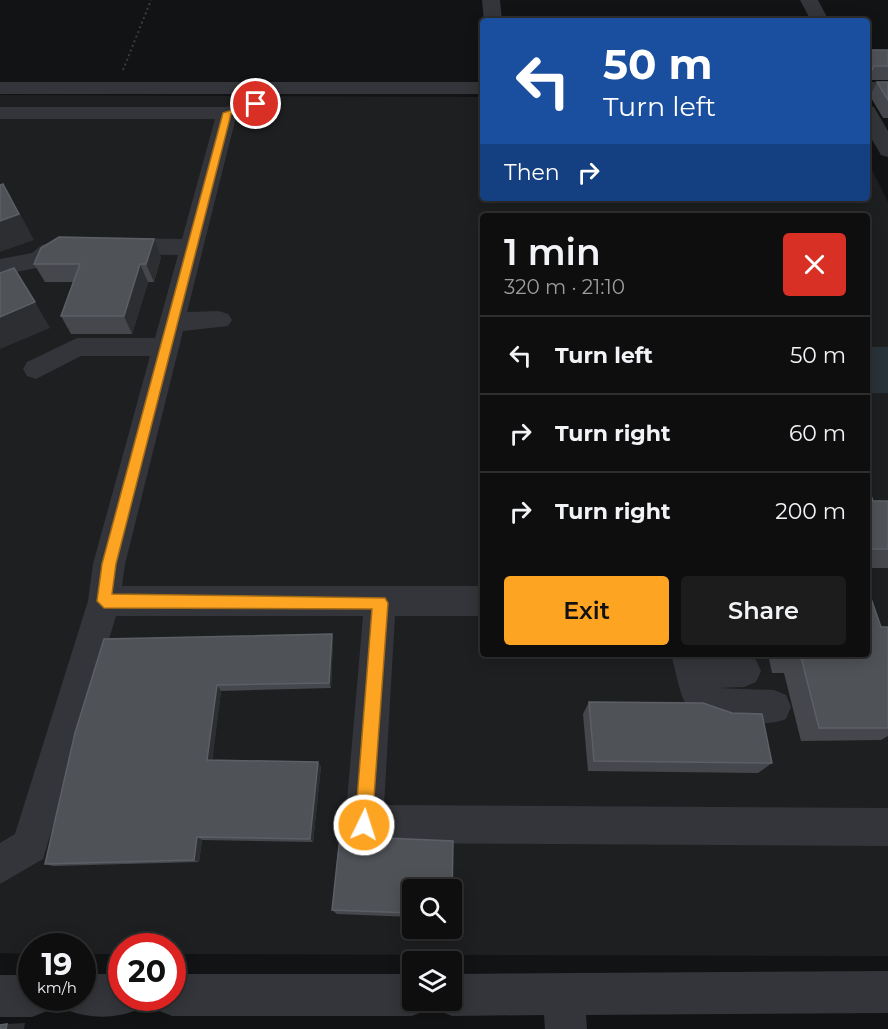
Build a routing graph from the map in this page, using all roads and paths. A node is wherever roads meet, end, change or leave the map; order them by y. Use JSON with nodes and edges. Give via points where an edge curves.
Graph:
{"nodes":[{"id":1,"x":152,"y":0,"type":"edge"},
{"id":2,"x":491,"y":0,"type":"edge"},
{"id":3,"x":809,"y":0,"type":"edge"},
{"id":4,"x":493,"y":18,"type":"edge"},
{"id":5,"x":818,"y":18,"type":"edge"},
{"id":6,"x":0,"y":88,"type":"edge"},
{"id":7,"x":116,"y":88,"type":"junction"},
{"id":8,"x":261,"y":88,"type":"junction"},
{"id":9,"x":480,"y":88,"type":"edge"},
{"id":10,"x":870,"y":88,"type":"edge"},
{"id":11,"x":888,"y":88,"type":"edge"},
{"id":12,"x":0,"y":113,"type":"edge"},
{"id":13,"x":227,"y":113,"type":"junction"},
{"id":14,"x":870,"y":117,"type":"edge"},
{"id":15,"x":888,"y":152,"type":"edge"},
{"id":16,"x":192,"y":247,"type":"junction"},
{"id":17,"x":0,"y":267,"type":"edge"},
{"id":18,"x":219,"y":320,"type":"dead end"},
{"id":19,"x":169,"y":335,"type":"junction"},
{"id":20,"x":36,"y":369,"type":"dead end"},
{"id":21,"x":104,"y":601,"type":"junction"},
{"id":22,"x":480,"y":601,"type":"edge"},
{"id":23,"x":380,"y":603,"type":"junction"},
{"id":24,"x":691,"y":664,"type":"edge"},
{"id":25,"x":744,"y":671,"type":"dead end"},
{"id":26,"x":774,"y":706,"type":"dead end"},
{"id":27,"x":888,"y":827,"type":"edge"},
{"id":28,"x":0,"y":864,"type":"edge"},
{"id":29,"x":888,"y":992,"type":"edge"},
{"id":30,"x":186,"y":995,"type":"edge"},
{"id":31,"x":402,"y":995,"type":"edge"},
{"id":32,"x":0,"y":996,"type":"edge"},
{"id":33,"x":18,"y":996,"type":"edge"},
{"id":34,"x":462,"y":997,"type":"edge"},
{"id":35,"x":565,"y":1012,"type":"edge"}],
"edges":[{"from":1,"to":7,"type":"path"},
{"from":2,"to":4,"type":"street"},
{"from":3,"to":5,"type":"street"},
{"from":6,"to":7,"type":"street"},
{"from":7,"to":8,"type":"street"},
{"from":8,"to":9,"type":"street"},
{"from":8,"to":13,"type":"street","via":[[256,104]]},
{"from":10,"to":11,"type":"street"},
{"from":12,"to":13,"type":"street"},
{"from":13,"to":16,"type":"street"},
{"from":14,"to":15,"type":"street"},
{"from":16,"to":17,"type":"street","via":[[66,245],[39,260]]},
{"from":16,"to":19,"type":"street"},
{"from":18,"to":19,"type":"street"},
{"from":19,"to":20,"type":"street","via":[[77,347]]},
{"from":19,"to":21,"type":"street","via":[[109,564]]},
{"from":21,"to":23,"type":"street"},
{"from":21,"to":28,"type":"street","via":[[30,846]]},
{"from":22,"to":23,"type":"street"},
{"from":23,"to":27,"type":"street","via":[[364,825]]},
{"from":24,"to":25,"type":"street"},
{"from":24,"to":26,"type":"street","via":[[699,694],[709,705]]},
{"from":29,"to":35,"type":"street"},
{"from":30,"to":31,"type":"street"},
{"from":32,"to":33,"type":"street"},
{"from":34,"to":35,"type":"street"}]}
